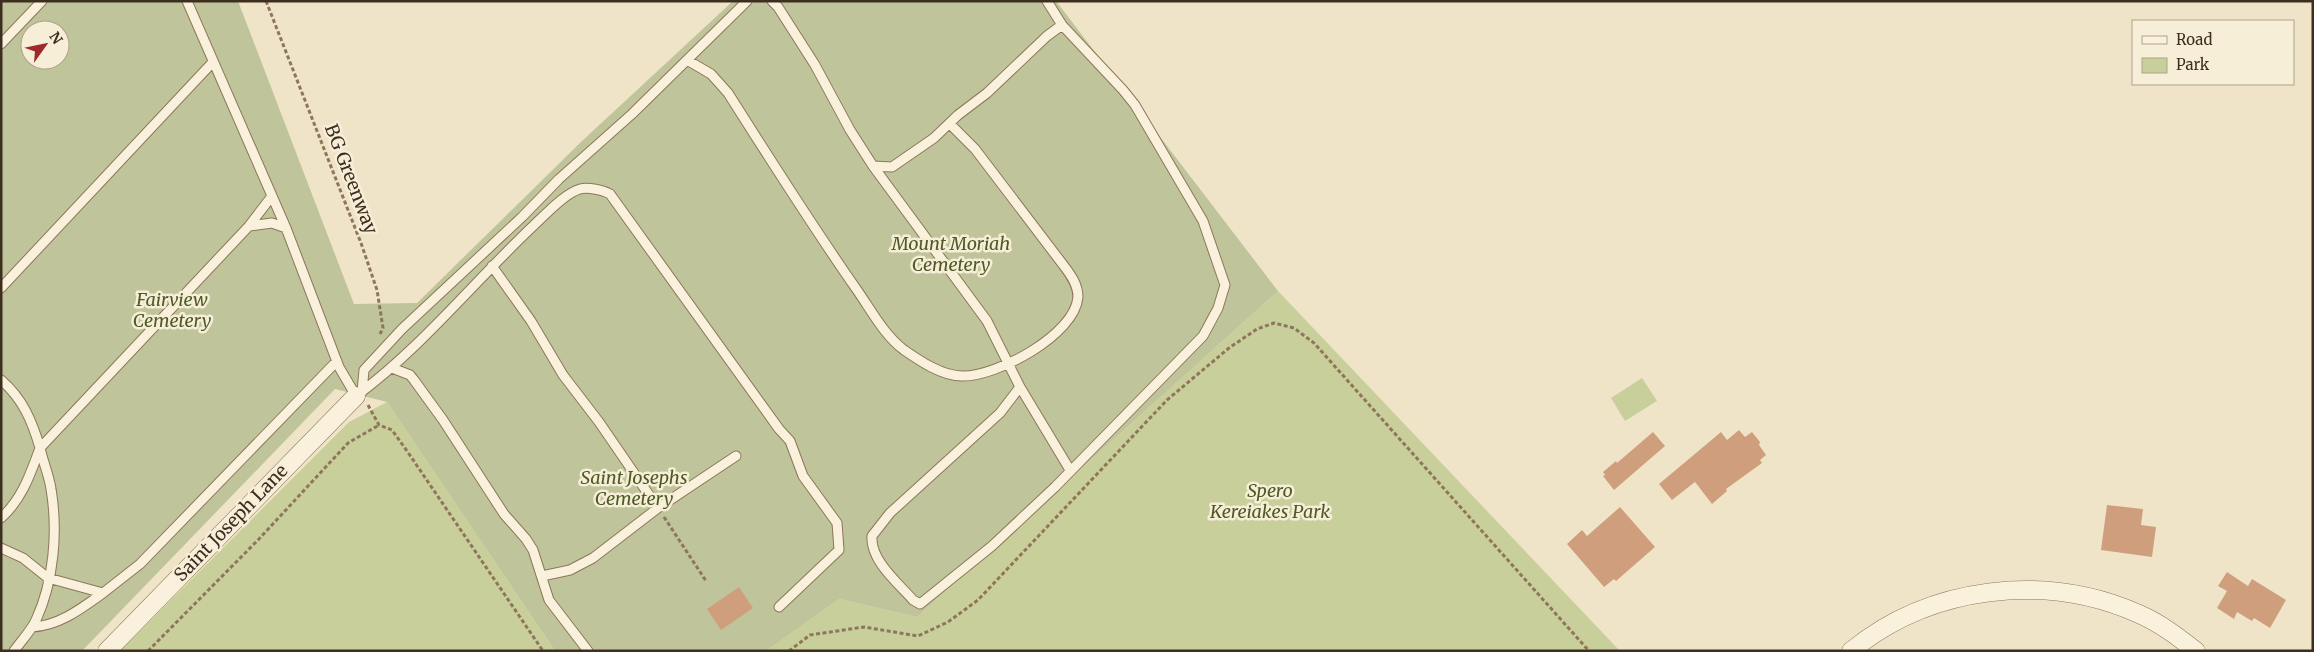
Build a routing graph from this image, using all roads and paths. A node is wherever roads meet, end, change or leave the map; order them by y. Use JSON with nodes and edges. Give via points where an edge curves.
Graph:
{"nodes":[{"id":1,"x":42,"y":1,"type":"edge"},
{"id":2,"x":187,"y":1,"type":"edge"},
{"id":3,"x":266,"y":1,"type":"edge"},
{"id":4,"x":747,"y":1,"type":"edge"},
{"id":5,"x":772,"y":1,"type":"edge"},
{"id":6,"x":1046,"y":1,"type":"edge"},
{"id":7,"x":1062,"y":25,"type":"junction"},
{"id":8,"x":1,"y":44,"type":"edge"},
{"id":9,"x":687,"y":60,"type":"junction"},
{"id":10,"x":212,"y":63,"type":"junction"},
{"id":11,"x":950,"y":124,"type":"junction"},
{"id":12,"x":873,"y":166,"type":"junction"},
{"id":13,"x":272,"y":196,"type":"junction"},
{"id":14,"x":249,"y":226,"type":"junction"},
{"id":15,"x":286,"y":228,"type":"junction"},
{"id":16,"x":492,"y":266,"type":"junction"},
{"id":17,"x":1,"y":288,"type":"edge"},
{"id":18,"x":379,"y":336,"type":"dead end"},
{"id":19,"x":337,"y":361,"type":"junction"},
{"id":20,"x":1009,"y":364,"type":"junction"},
{"id":21,"x":392,"y":368,"type":"junction"},
{"id":22,"x":1,"y":380,"type":"edge"},
{"id":23,"x":1020,"y":387,"type":"junction"},
{"id":24,"x":359,"y":394,"type":"junction"},
{"id":25,"x":379,"y":425,"type":"junction"},
{"id":26,"x":40,"y":448,"type":"junction"},
{"id":27,"x":736,"y":456,"type":"dead end"},
{"id":28,"x":1070,"y":470,"type":"junction"},
{"id":29,"x":658,"y":508,"type":"junction"},
{"id":30,"x":1,"y":518,"type":"edge"},
{"id":31,"x":1,"y":548,"type":"edge"},
{"id":32,"x":542,"y":576,"type":"junction"},
{"id":33,"x":48,"y":578,"type":"junction"},
{"id":34,"x":706,"y":581,"type":"dead end"},
{"id":35,"x":103,"y":593,"type":"junction"},
{"id":36,"x":779,"y":606,"type":"dead end"},
{"id":37,"x":32,"y":627,"type":"junction"},
{"id":38,"x":14,"y":651,"type":"edge"},
{"id":39,"x":106,"y":651,"type":"edge"},
{"id":40,"x":148,"y":651,"type":"edge"},
{"id":41,"x":544,"y":651,"type":"edge"},
{"id":42,"x":588,"y":651,"type":"edge"},
{"id":43,"x":789,"y":651,"type":"edge"},
{"id":44,"x":1589,"y":651,"type":"edge"},
{"id":45,"x":1851,"y":651,"type":"edge"},
{"id":46,"x":2196,"y":651,"type":"edge"}],
"edges":[{"from":1,"to":8,"type":"lane"},
{"from":2,"to":10,"type":"lane"},
{"from":3,"to":18,"type":"path","name":"BG Greenway","via":[[362,242],[378,290],[383,328]]},
{"from":4,"to":9,"type":"lane"},
{"from":5,"to":12,"type":"lane","via":[[815,66]]},
{"from":6,"to":7,"type":"lane"},
{"from":7,"to":11,"type":"lane"},
{"from":7,"to":28,"type":"lane","via":[[1135,105],[1203,221],[1225,285],[1218,308],[1203,336]]},
{"from":9,"to":20,"type":"lane","via":[[711,74],[723,86],[846,276],[902,349],[925,364],[959,376],[982,375]]},
{"from":9,"to":24,"type":"lane","via":[[402,329],[364,370]]},
{"from":10,"to":13,"type":"lane"},
{"from":10,"to":17,"type":"lane"},
{"from":11,"to":12,"type":"lane","via":[[892,167]]},
{"from":11,"to":20,"type":"lane","via":[[975,149],[1076,286],[1078,297],[1075,307],[1061,327]]},
{"from":12,"to":20,"type":"lane","via":[[978,307]]},
{"from":13,"to":14,"type":"lane"},
{"from":13,"to":15,"type":"lane"},
{"from":14,"to":15,"type":"lane","via":[[272,224]]},
{"from":14,"to":26,"type":"lane"},
{"from":15,"to":19,"type":"lane"},
{"from":16,"to":21,"type":"lane"},
{"from":16,"to":29,"type":"lane","via":[[531,321],[563,375]]},
{"from":16,"to":36,"type":"lane","via":[[548,212],[576,191],[604,191],[611,196],[778,429],[790,441],[803,476],[837,523],[839,550]]},
{"from":19,"to":24,"type":"lane"},
{"from":19,"to":35,"type":"lane","via":[[140,564]]},
{"from":20,"to":23,"type":"lane"},
{"from":21,"to":24,"type":"lane"},
{"from":21,"to":32,"type":"lane","via":[[410,375],[443,420],[504,514],[533,550]]},
{"from":22,"to":26,"type":"lane","via":[[26,409]]},
{"from":23,"to":28,"type":"lane"},
{"from":23,"to":28,"type":"lane","via":[[1000,413],[881,522],[872,536],[874,551],[897,582],[920,604],[992,546]]},
{"from":24,"to":25,"type":"path"},
{"from":24,"to":39,"type":"street","name":"Saint Joseph Lane"},
{"from":25,"to":40,"type":"path","via":[[348,443]]},
{"from":25,"to":41,"type":"path","via":[[392,430]]},
{"from":26,"to":30,"type":"lane","via":[[18,500]]},
{"from":26,"to":33,"type":"lane","via":[[51,488],[54,516]]},
{"from":27,"to":29,"type":"lane"},
{"from":29,"to":32,"type":"lane","via":[[578,567]]},
{"from":29,"to":34,"type":"path"},
{"from":31,"to":33,"type":"lane","via":[[23,558]]},
{"from":32,"to":42,"type":"lane","via":[[552,603]]},
{"from":33,"to":35,"type":"lane"},
{"from":33,"to":37,"type":"lane"},
{"from":35,"to":37,"type":"lane","via":[[57,622]]},
{"from":37,"to":38,"type":"lane"},
{"from":43,"to":44,"type":"path","via":[[810,635],[864,627],[918,636],[948,622],[978,600],[1166,400],[1229,348],[1257,329],[1274,323],[1294,328],[1314,343]]},
{"from":45,"to":46,"type":"street","via":[[1876,632],[1926,608],[1970,595],[2019,589],[2062,592],[2110,603],[2161,626]]}]}
